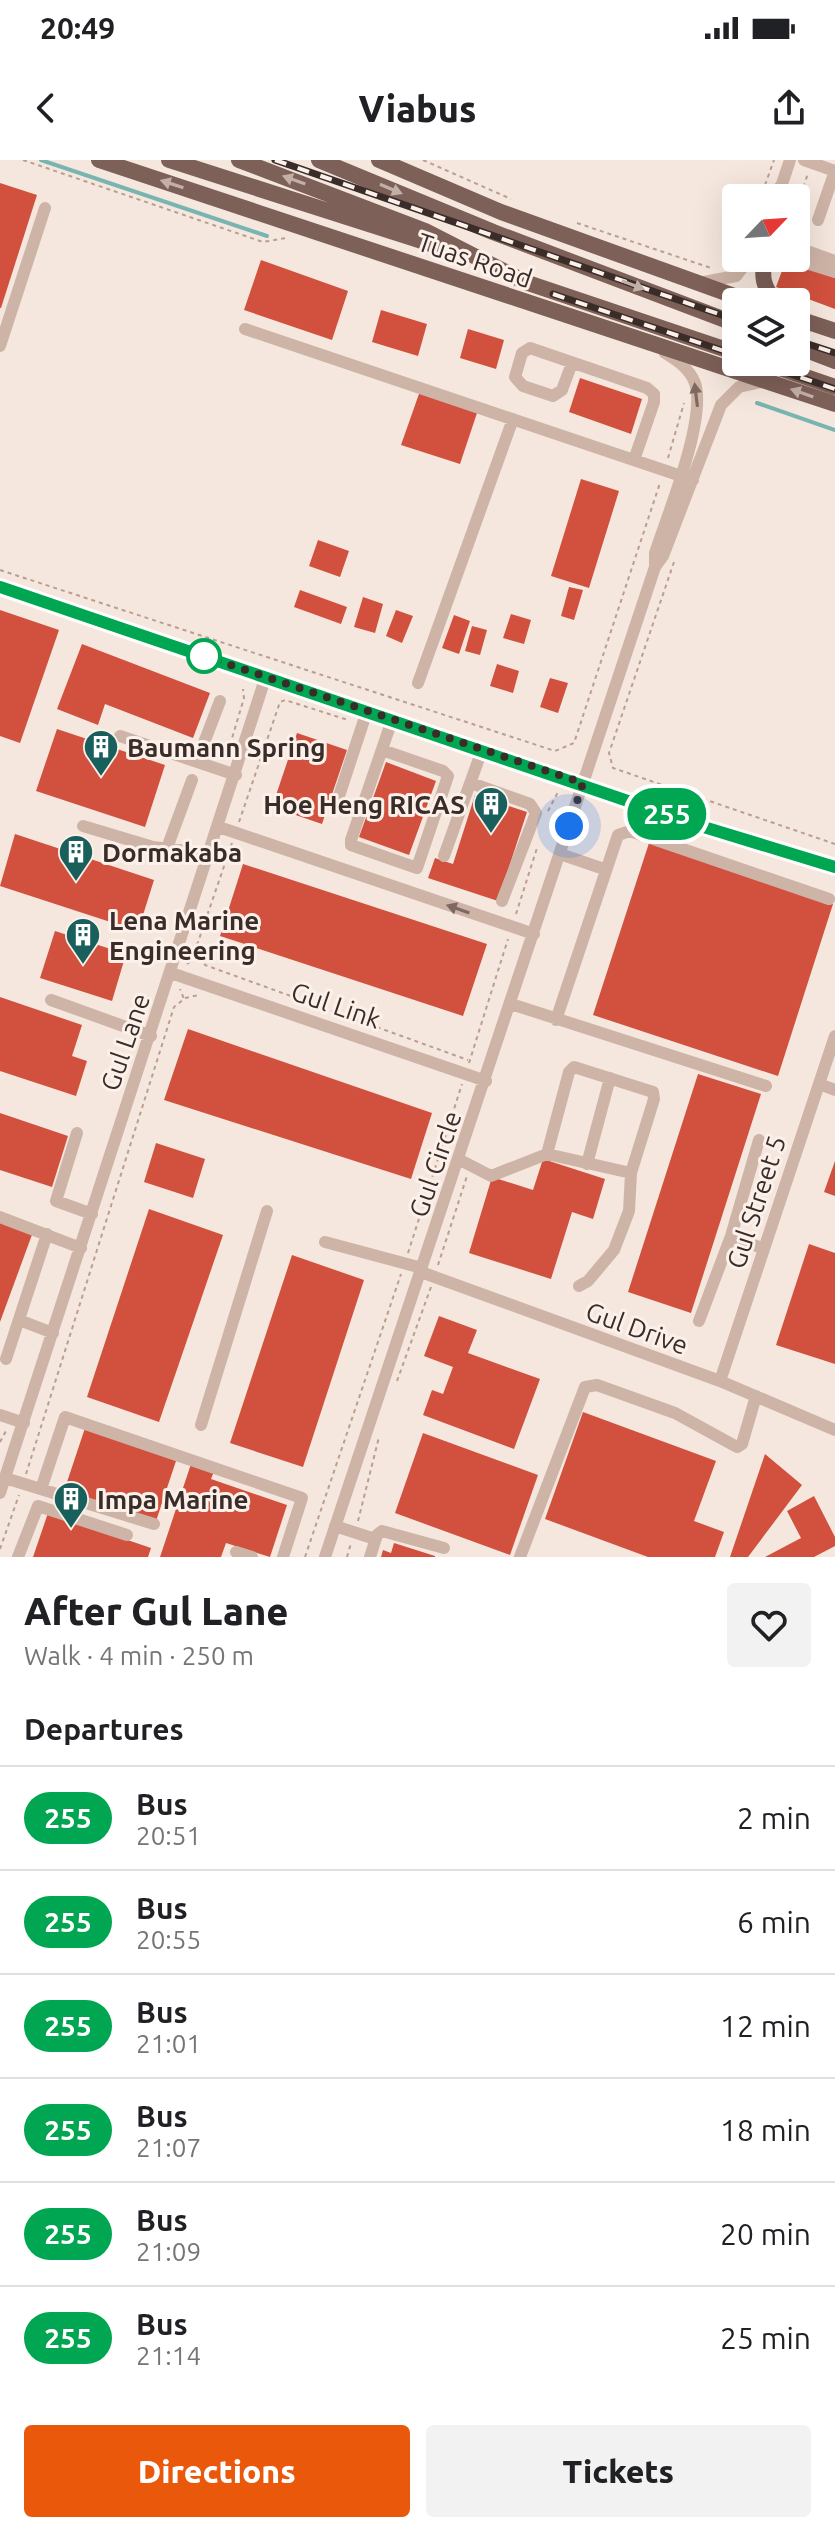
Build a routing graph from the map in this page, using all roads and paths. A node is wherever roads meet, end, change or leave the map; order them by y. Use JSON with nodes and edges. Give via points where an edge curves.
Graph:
{"nodes":[{"id":1,"x":23,"y":160,"type":"edge"},
{"id":2,"x":99,"y":160,"type":"edge"},
{"id":3,"x":169,"y":160,"type":"edge"},
{"id":4,"x":239,"y":160,"type":"edge"},
{"id":5,"x":319,"y":160,"type":"edge"},
{"id":6,"x":379,"y":160,"type":"edge"},
{"id":7,"x":423,"y":160,"type":"edge"},
{"id":8,"x":774,"y":160,"type":"edge"},
{"id":9,"x":790,"y":160,"type":"edge"},
{"id":10,"x":808,"y":161,"type":"edge"},
{"id":11,"x":835,"y":171,"type":"edge"},
{"id":12,"x":218,"y":177,"type":"junction"},
{"id":13,"x":765,"y":184,"type":"edge"},
{"id":14,"x":782,"y":184,"type":"edge"},
{"id":15,"x":802,"y":184,"type":"edge"},
{"id":16,"x":519,"y":203,"type":"dead end"},
{"id":17,"x":45,"y":208,"type":"dead end"},
{"id":18,"x":567,"y":220,"type":"dead end"},
{"id":19,"x":818,"y":220,"type":"dead end"},
{"id":20,"x":286,"y":238,"type":"dead end"},
{"id":21,"x":810,"y":252,"type":"edge"},
{"id":22,"x":835,"y":261,"type":"edge"},
{"id":23,"x":495,"y":264,"type":"junction"},
{"id":24,"x":810,"y":264,"type":"edge"},
{"id":25,"x":718,"y":270,"type":"dead end"},
{"id":26,"x":739,"y":272,"type":"edge"},
{"id":27,"x":835,"y":272,"type":"edge"},
{"id":28,"x":440,"y":273,"type":"junction"},
{"id":29,"x":693,"y":282,"type":"junction"},
{"id":30,"x":722,"y":292,"type":"edge"},
{"id":31,"x":722,"y":319,"type":"edge"},
{"id":32,"x":810,"y":323,"type":"edge"},
{"id":33,"x":245,"y":329,"type":"dead end"},
{"id":34,"x":835,"y":331,"type":"edge"},
{"id":35,"x":810,"y":341,"type":"edge"},
{"id":36,"x":648,"y":344,"type":"junction"},
{"id":37,"x":0,"y":346,"type":"edge"},
{"id":38,"x":722,"y":348,"type":"edge"},
{"id":39,"x":810,"y":351,"type":"edge"},
{"id":40,"x":830,"y":359,"type":"edge"},
{"id":41,"x":572,"y":363,"type":"junction"},
{"id":42,"x":803,"y":376,"type":"edge"},
{"id":43,"x":768,"y":382,"type":"junction"},
{"id":44,"x":835,"y":387,"type":"edge"},
{"id":45,"x":684,"y":394,"type":"dead end"},
{"id":46,"x":835,"y":404,"type":"edge"},
{"id":47,"x":513,"y":419,"type":"junction"},
{"id":48,"x":634,"y":460,"type":"junction"},
{"id":49,"x":664,"y":470,"type":"junction"},
{"id":50,"x":687,"y":478,"type":"junction"},
{"id":51,"x":675,"y":561,"type":"dead end"},
{"id":52,"x":0,"y":570,"type":"edge"},
{"id":53,"x":0,"y":588,"type":"edge"},
{"id":54,"x":266,"y":676,"type":"junction"},
{"id":55,"x":418,"y":683,"type":"dead end"},
{"id":56,"x":220,"y":701,"type":"dead end"},
{"id":57,"x":367,"y":711,"type":"junction"},
{"id":58,"x":392,"y":720,"type":"junction"},
{"id":59,"x":120,"y":736,"type":"dead end"},
{"id":60,"x":382,"y":750,"type":"junction"},
{"id":61,"x":482,"y":750,"type":"junction"},
{"id":62,"x":197,"y":761,"type":"junction"},
{"id":63,"x":236,"y":775,"type":"junction"},
{"id":64,"x":192,"y":780,"type":"dead end"},
{"id":65,"x":471,"y":783,"type":"junction"},
{"id":66,"x":583,"y":783,"type":"junction"},
{"id":67,"x":558,"y":792,"type":"dead end"},
{"id":68,"x":339,"y":796,"type":"dead end"},
{"id":69,"x":544,"y":824,"type":"dead end"},
{"id":70,"x":83,"y":826,"type":"dead end"},
{"id":71,"x":219,"y":827,"type":"junction"},
{"id":72,"x":539,"y":839,"type":"dead end"},
{"id":73,"x":835,"y":844,"type":"edge"},
{"id":74,"x":167,"y":848,"type":"junction"},
{"id":75,"x":211,"y":854,"type":"junction"},
{"id":76,"x":560,"y":854,"type":"junction"},
{"id":77,"x":444,"y":856,"type":"dead end"},
{"id":78,"x":835,"y":867,"type":"edge"},
{"id":79,"x":604,"y":869,"type":"junction"},
{"id":80,"x":829,"y":899,"type":"dead end"},
{"id":81,"x":502,"y":901,"type":"dead end"},
{"id":82,"x":512,"y":927,"type":"junction"},
{"id":83,"x":534,"y":934,"type":"junction"},
{"id":84,"x":198,"y":955,"type":"dead end"},
{"id":85,"x":177,"y":975,"type":"junction"},
{"id":86,"x":51,"y":1000,"type":"dead end"},
{"id":87,"x":511,"y":1004,"type":"junction"},
{"id":88,"x":556,"y":1020,"type":"junction"},
{"id":89,"x":151,"y":1036,"type":"junction"},
{"id":90,"x":835,"y":1036,"type":"edge"},
{"id":91,"x":466,"y":1073,"type":"junction"},
{"id":92,"x":610,"y":1078,"type":"junction"},
{"id":93,"x":486,"y":1081,"type":"junction"},
{"id":94,"x":819,"y":1084,"type":"junction"},
{"id":95,"x":766,"y":1086,"type":"dead end"},
{"id":96,"x":835,"y":1090,"type":"edge"},
{"id":97,"x":77,"y":1133,"type":"dead end"},
{"id":98,"x":759,"y":1140,"type":"dead end"},
{"id":99,"x":547,"y":1154,"type":"junction"},
{"id":100,"x":460,"y":1160,"type":"junction"},
{"id":101,"x":587,"y":1164,"type":"junction"},
{"id":102,"x":631,"y":1173,"type":"junction"},
{"id":103,"x":267,"y":1211,"type":"dead end"},
{"id":104,"x":92,"y":1214,"type":"junction"},
{"id":105,"x":0,"y":1217,"type":"edge"},
{"id":106,"x":47,"y":1234,"type":"junction"},
{"id":107,"x":731,"y":1236,"type":"junction"},
{"id":108,"x":325,"y":1242,"type":"dead end"},
{"id":109,"x":81,"y":1248,"type":"junction"},
{"id":110,"x":764,"y":1249,"type":"junction"},
{"id":111,"x":404,"y":1264,"type":"junction"},
{"id":112,"x":421,"y":1270,"type":"junction"},
{"id":113,"x":579,"y":1286,"type":"dead end"},
{"id":114,"x":19,"y":1320,"type":"junction"},
{"id":115,"x":699,"y":1321,"type":"dead end"},
{"id":116,"x":53,"y":1333,"type":"junction"},
{"id":117,"x":6,"y":1359,"type":"dead end"},
{"id":118,"x":720,"y":1381,"type":"junction"},
{"id":119,"x":756,"y":1396,"type":"junction"},
{"id":120,"x":0,"y":1415,"type":"edge"},
{"id":121,"x":24,"y":1423,"type":"junction"},
{"id":122,"x":201,"y":1425,"type":"dead end"},
{"id":123,"x":835,"y":1430,"type":"edge"},
{"id":124,"x":366,"y":1433,"type":"junction"},
{"id":125,"x":5,"y":1478,"type":"junction"},
{"id":126,"x":23,"y":1483,"type":"junction"},
{"id":127,"x":41,"y":1489,"type":"junction"},
{"id":128,"x":0,"y":1493,"type":"edge"},
{"id":129,"x":154,"y":1524,"type":"dead end"},
{"id":130,"x":335,"y":1526,"type":"junction"},
{"id":131,"x":355,"y":1532,"type":"junction"},
{"id":132,"x":127,"y":1535,"type":"dead end"},
{"id":133,"x":375,"y":1539,"type":"junction"},
{"id":134,"x":444,"y":1548,"type":"dead end"},
{"id":135,"x":0,"y":1549,"type":"edge"},
{"id":136,"x":236,"y":1552,"type":"dead end"},
{"id":137,"x":18,"y":1557,"type":"edge"},
{"id":138,"x":252,"y":1557,"type":"edge"},
{"id":139,"x":283,"y":1557,"type":"edge"},
{"id":140,"x":305,"y":1557,"type":"edge"},
{"id":141,"x":325,"y":1557,"type":"edge"},
{"id":142,"x":347,"y":1557,"type":"edge"},
{"id":143,"x":370,"y":1557,"type":"edge"},
{"id":144,"x":520,"y":1557,"type":"edge"}],
"edges":[{"from":1,"to":20,"type":"path","via":[[263,242]]},
{"from":28,"to":2,"type":"main road","name":"Tuas Road","one_way":true},
{"from":3,"to":12,"type":"main road"},
{"from":23,"to":4,"type":"main road","name":"Tuas Road","one_way":true,"via":[[382,213]]},
{"from":5,"to":31,"type":"main road","name":"Tuas Road","one_way":true},
{"from":6,"to":29,"type":"main road","name":"Tuas Road","via":[[501,212]]},
{"from":7,"to":16,"type":"path"},
{"from":8,"to":13,"type":"path"},
{"from":9,"to":14,"type":"street"},
{"from":10,"to":11,"type":"street"},
{"from":10,"to":15,"type":"path"},
{"from":11,"to":19,"type":"street"},
{"from":12,"to":23,"type":"main road","name":"Tuas Road"},
{"from":12,"to":28,"type":"main road"},
{"from":17,"to":37,"type":"street"},
{"from":18,"to":25,"type":"path"},
{"from":21,"to":22,"type":"street"},
{"from":23,"to":38,"type":"main road","name":"Tuas Road","via":[[525,282]]},
{"from":24,"to":27,"type":"street"},
{"from":26,"to":29,"type":"street","via":[[722,281]]},
{"from":28,"to":36,"type":"main road","name":"Tuas Road"},
{"from":29,"to":30,"type":"main road","name":"Tuas Road"},
{"from":32,"to":34,"type":"main road"},
{"from":33,"to":47,"type":"street"},
{"from":35,"to":40,"type":"main road"},
{"from":36,"to":43,"type":"main road","name":"Tuas Road"},
{"from":50,"to":36,"type":"street","name":"Gul Circle","one_way":true,"via":[[696,386],[685,367]]},
{"from":39,"to":40,"type":"main road"},
{"from":41,"to":41,"type":"street","via":[[527,348],[515,377],[523,386],[553,396],[562,390]]},
{"from":41,"to":48,"type":"street","via":[[653,393]]},
{"from":42,"to":44,"type":"main road"},
{"from":46,"to":43,"type":"main road","name":"Tuas Road","one_way":true},
{"from":43,"to":50,"type":"street","name":"Gul Circle","via":[[746,383],[727,396]]},
{"from":45,"to":49,"type":"path"},
{"from":47,"to":48,"type":"street"},
{"from":47,"to":55,"type":"street"},
{"from":48,"to":49,"type":"street"},
{"from":49,"to":50,"type":"street"},
{"from":49,"to":52,"type":"path","via":[[574,743],[562,750]]},
{"from":50,"to":66,"type":"street","name":"Gul Circle"},
{"from":51,"to":73,"type":"path","via":[[609,753],[613,768]]},
{"from":53,"to":54,"type":"street"},
{"from":54,"to":57,"type":"street"},
{"from":54,"to":63,"type":"street","name":"Gul Lane"},
{"from":56,"to":62,"type":"street"},
{"from":57,"to":58,"type":"street"},
{"from":57,"to":68,"type":"street"},
{"from":58,"to":60,"type":"street"},
{"from":58,"to":61,"type":"street"},
{"from":59,"to":62,"type":"street"},
{"from":60,"to":60,"type":"street","via":[[351,845],[417,868],[448,776]]},
{"from":61,"to":65,"type":"street"},
{"from":61,"to":66,"type":"street"},
{"from":62,"to":63,"type":"street"},
{"from":63,"to":71,"type":"street","name":"Gul Lane"},
{"from":64,"to":74,"type":"street"},
{"from":65,"to":77,"type":"street"},
{"from":65,"to":81,"type":"street","via":[[530,804],[536,813]]},
{"from":66,"to":76,"type":"street","name":"Gul Circle"},
{"from":66,"to":78,"type":"street"},
{"from":67,"to":69,"type":"path"},
{"from":70,"to":74,"type":"street"},
{"from":71,"to":75,"type":"street","name":"Gul Lane"},
{"from":82,"to":71,"type":"street","one_way":true},
{"from":72,"to":82,"type":"path"},
{"from":74,"to":75,"type":"street"},
{"from":75,"to":85,"type":"street","name":"Gul Lane"},
{"from":76,"to":79,"type":"street"},
{"from":76,"to":83,"type":"street","name":"Gul Circle"},
{"from":79,"to":80,"type":"street","via":[[614,839],[630,831]]},
{"from":79,"to":88,"type":"street"},
{"from":82,"to":83,"type":"street"},
{"from":82,"to":91,"type":"path"},
{"from":83,"to":87,"type":"street","name":"Gul Circle"},
{"from":84,"to":85,"type":"path"},
{"from":85,"to":89,"type":"street","name":"Gul Lane"},
{"from":85,"to":91,"type":"street","name":"Gul Link"},
{"from":85,"to":126,"type":"path","via":[[184,999],[174,1007]]},
{"from":86,"to":89,"type":"street"},
{"from":87,"to":88,"type":"street"},
{"from":87,"to":93,"type":"street","name":"Gul Circle"},
{"from":88,"to":95,"type":"street"},
{"from":89,"to":104,"type":"street","name":"Gul Lane"},
{"from":90,"to":94,"type":"street","name":"Gul Street 5"},
{"from":91,"to":93,"type":"street","name":"Gul Link"},
{"from":91,"to":111,"type":"path"},
{"from":92,"to":99,"type":"street","via":[[574,1067],[569,1072]]},
{"from":92,"to":101,"type":"street"},
{"from":92,"to":102,"type":"street","via":[[653,1092]]},
{"from":93,"to":100,"type":"street","name":"Gul Circle"},
{"from":94,"to":96,"type":"street"},
{"from":94,"to":110,"type":"street","name":"Gul Street 5"},
{"from":97,"to":104,"type":"street","via":[[56,1201]]},
{"from":98,"to":107,"type":"street"},
{"from":99,"to":100,"type":"street","via":[[491,1176]]},
{"from":99,"to":101,"type":"street"},
{"from":100,"to":112,"type":"street","name":"Gul Circle"},
{"from":101,"to":102,"type":"street"},
{"from":102,"to":113,"type":"street","via":[[629,1211],[614,1250]]},
{"from":103,"to":122,"type":"street"},
{"from":104,"to":109,"type":"street","name":"Gul Lane"},
{"from":105,"to":106,"type":"street"},
{"from":106,"to":109,"type":"street"},
{"from":106,"to":114,"type":"street"},
{"from":107,"to":110,"type":"street"},
{"from":107,"to":115,"type":"street"},
{"from":108,"to":111,"type":"street","name":"Gul Drive"},
{"from":109,"to":116,"type":"street","name":"Gul Lane"},
{"from":110,"to":118,"type":"street","name":"Gul Street 5"},
{"from":111,"to":112,"type":"street","name":"Gul Drive"},
{"from":111,"to":140,"type":"path"},
{"from":112,"to":118,"type":"street","name":"Gul Drive"},
{"from":112,"to":124,"type":"street","name":"Gul Circle"},
{"from":114,"to":116,"type":"street"},
{"from":114,"to":117,"type":"street"},
{"from":116,"to":121,"type":"street","name":"Gul Lane"},
{"from":118,"to":119,"type":"street","name":"Gul Drive"},
{"from":119,"to":123,"type":"street","name":"Gul Drive"},
{"from":119,"to":144,"type":"street","via":[[737,1447],[675,1413],[597,1385],[585,1387]]},
{"from":120,"to":121,"type":"street"},
{"from":121,"to":125,"type":"street","name":"Gul Lane"},
{"from":124,"to":130,"type":"street","name":"Gul Circle"},
{"from":124,"to":131,"type":"path","via":[[381,1438]]},
{"from":125,"to":126,"type":"street"},
{"from":125,"to":128,"type":"street","name":"Gul Lane"},
{"from":126,"to":127,"type":"street"},
{"from":126,"to":135,"type":"path"},
{"from":127,"to":129,"type":"street"},
{"from":127,"to":139,"type":"street","via":[[65,1417],[302,1498]]},
{"from":130,"to":131,"type":"street"},
{"from":130,"to":141,"type":"street","name":"Gul Circle"},
{"from":131,"to":133,"type":"street"},
{"from":131,"to":142,"type":"path"},
{"from":132,"to":137,"type":"street","via":[[38,1506]]},
{"from":133,"to":134,"type":"street","via":[[385,1531]]},
{"from":133,"to":143,"type":"street"},
{"from":136,"to":138,"type":"street"}]}
